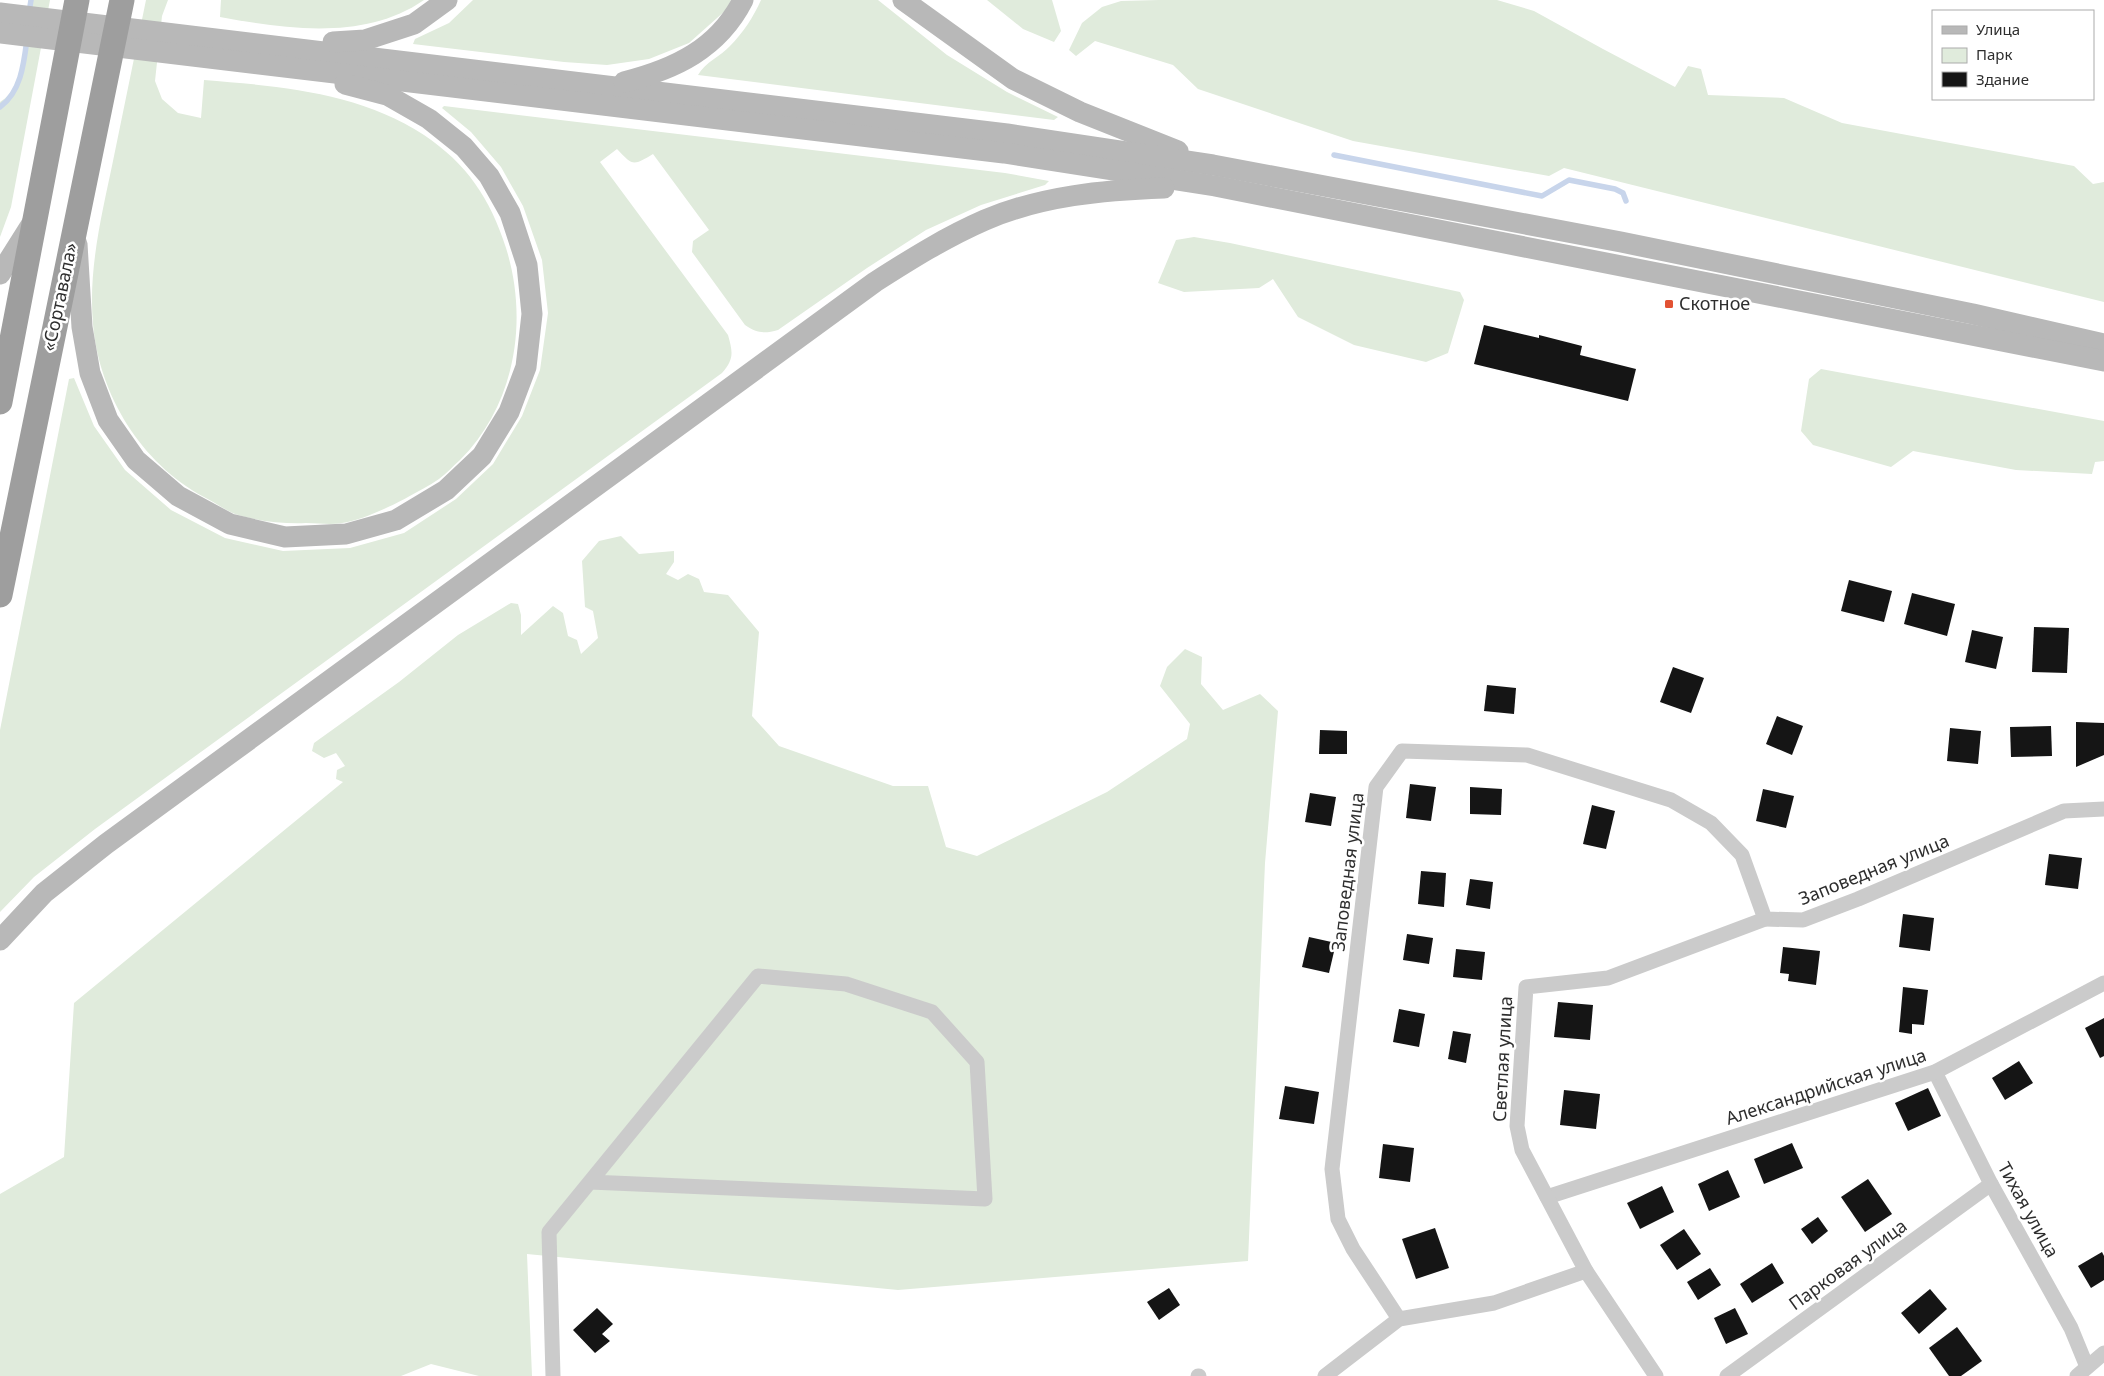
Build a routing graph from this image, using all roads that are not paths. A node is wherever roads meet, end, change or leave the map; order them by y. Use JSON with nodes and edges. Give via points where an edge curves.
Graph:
{"nodes":[{"id":1,"x":77,"y":0,"type":"edge"},
{"id":2,"x":122,"y":0,"type":"edge"},
{"id":3,"x":447,"y":0,"type":"edge"},
{"id":4,"x":743,"y":0,"type":"edge"},
{"id":5,"x":903,"y":0,"type":"edge"},
{"id":6,"x":0,"y":13,"type":"edge"},
{"id":7,"x":0,"y":33,"type":"edge"},
{"id":8,"x":213,"y":47,"type":"junction"},
{"id":9,"x":271,"y":54,"type":"junction"},
{"id":10,"x":609,"y":85,"type":"junction"},
{"id":11,"x":1213,"y":165,"type":"junction"},
{"id":12,"x":1215,"y":186,"type":"junction"},
{"id":13,"x":37,"y":215,"type":"junction"},
{"id":14,"x":76,"y":223,"type":"junction"},
{"id":15,"x":0,"y":274,"type":"edge"},
{"id":16,"x":2104,"y":344,"type":"edge"},
{"id":17,"x":2104,"y":361,"type":"edge"},
{"id":18,"x":0,"y":402,"type":"edge"},
{"id":19,"x":0,"y":595,"type":"edge"},
{"id":20,"x":2104,"y":809,"type":"edge"},
{"id":21,"x":1765,"y":919,"type":"junction"},
{"id":22,"x":0,"y":940,"type":"edge"},
{"id":23,"x":2104,"y":983,"type":"edge"},
{"id":24,"x":1934,"y":1072,"type":"junction"},
{"id":25,"x":590,"y":1182,"type":"junction"},
{"id":26,"x":1992,"y":1184,"type":"junction"},
{"id":27,"x":1547,"y":1197,"type":"junction"},
{"id":28,"x":1586,"y":1271,"type":"junction"},
{"id":29,"x":1398,"y":1320,"type":"junction"},
{"id":30,"x":2104,"y":1353,"type":"edge"},
{"id":31,"x":2082,"y":1372,"type":"edge"},
{"id":32,"x":552,"y":1376,"type":"edge"},
{"id":33,"x":1326,"y":1376,"type":"edge"},
{"id":34,"x":1656,"y":1376,"type":"edge"},
{"id":35,"x":1727,"y":1376,"type":"edge"}],
"edges":[{"from":1,"to":13,"type":"highway"},
{"from":2,"to":14,"type":"highway","name":"«Сортавала»"},
{"from":3,"to":9,"type":"main road","via":[[414,24],[365,40]]},
{"from":4,"to":10,"type":"main road","via":[[733,18],[693,57],[652,75]]},
{"from":5,"to":11,"type":"main road","via":[[1013,79],[1080,112]]},
{"from":6,"to":8,"type":"main road"},
{"from":7,"to":8,"type":"main road"},
{"from":8,"to":9,"type":"main road"},
{"from":9,"to":10,"type":"main road"},
{"from":9,"to":12,"type":"main road","via":[[984,150]]},
{"from":9,"to":14,"type":"main road","via":[[387,95],[429,119],[464,147],[489,176],[510,213],[527,265],[532,314],[526,367],[509,412],[482,456],[446,490],[396,520],[346,534],[285,536],[230,524],[178,496],[136,460],[108,420],[90,373],[82,327]]},
{"from":10,"to":11,"type":"main road","via":[[1007,134]]},
{"from":11,"to":16,"type":"main road","via":[[1622,242]]},
{"from":12,"to":17,"type":"main road"},
{"from":12,"to":22,"type":"main road","via":[[1120,190],[1051,199],[986,219],[932,246],[875,282],[106,844],[44,893]]},
{"from":13,"to":15,"type":"main road"},
{"from":13,"to":18,"type":"highway"},
{"from":14,"to":19,"type":"highway","name":"«Сортавала»"},
{"from":20,"to":21,"type":"street","name":"Заповедная улица","via":[[2064,811],[1858,900],[1803,920]]},
{"from":21,"to":27,"type":"street","name":"Светлая улица","via":[[1608,978],[1526,986],[1517,1126],[1522,1150]]},
{"from":21,"to":29,"type":"street","name":"Заповедная улица","via":[[1742,855],[1711,823],[1671,800],[1527,755],[1402,751],[1376,786],[1332,1169],[1338,1219],[1353,1250]]},
{"from":23,"to":24,"type":"street","name":"Александрийская улица"},
{"from":24,"to":26,"type":"street","name":"Тихая улица"},
{"from":24,"to":27,"type":"street","name":"Александрийская улица"},
{"from":25,"to":25,"type":"street","via":[[985,1199],[977,1062],[932,1012],[846,984],[758,976]]},
{"from":25,"to":32,"type":"street","via":[[549,1232]]},
{"from":26,"to":31,"type":"street","name":"Тихая улица","via":[[2072,1328]]},
{"from":26,"to":35,"type":"street","name":"Парковая улица"},
{"from":27,"to":28,"type":"street","name":"Светлая улица"},
{"from":28,"to":29,"type":"street","via":[[1494,1302]]},
{"from":28,"to":34,"type":"street","name":"Светлая улица"},
{"from":29,"to":33,"type":"street"},
{"from":30,"to":31,"type":"street"}]}
